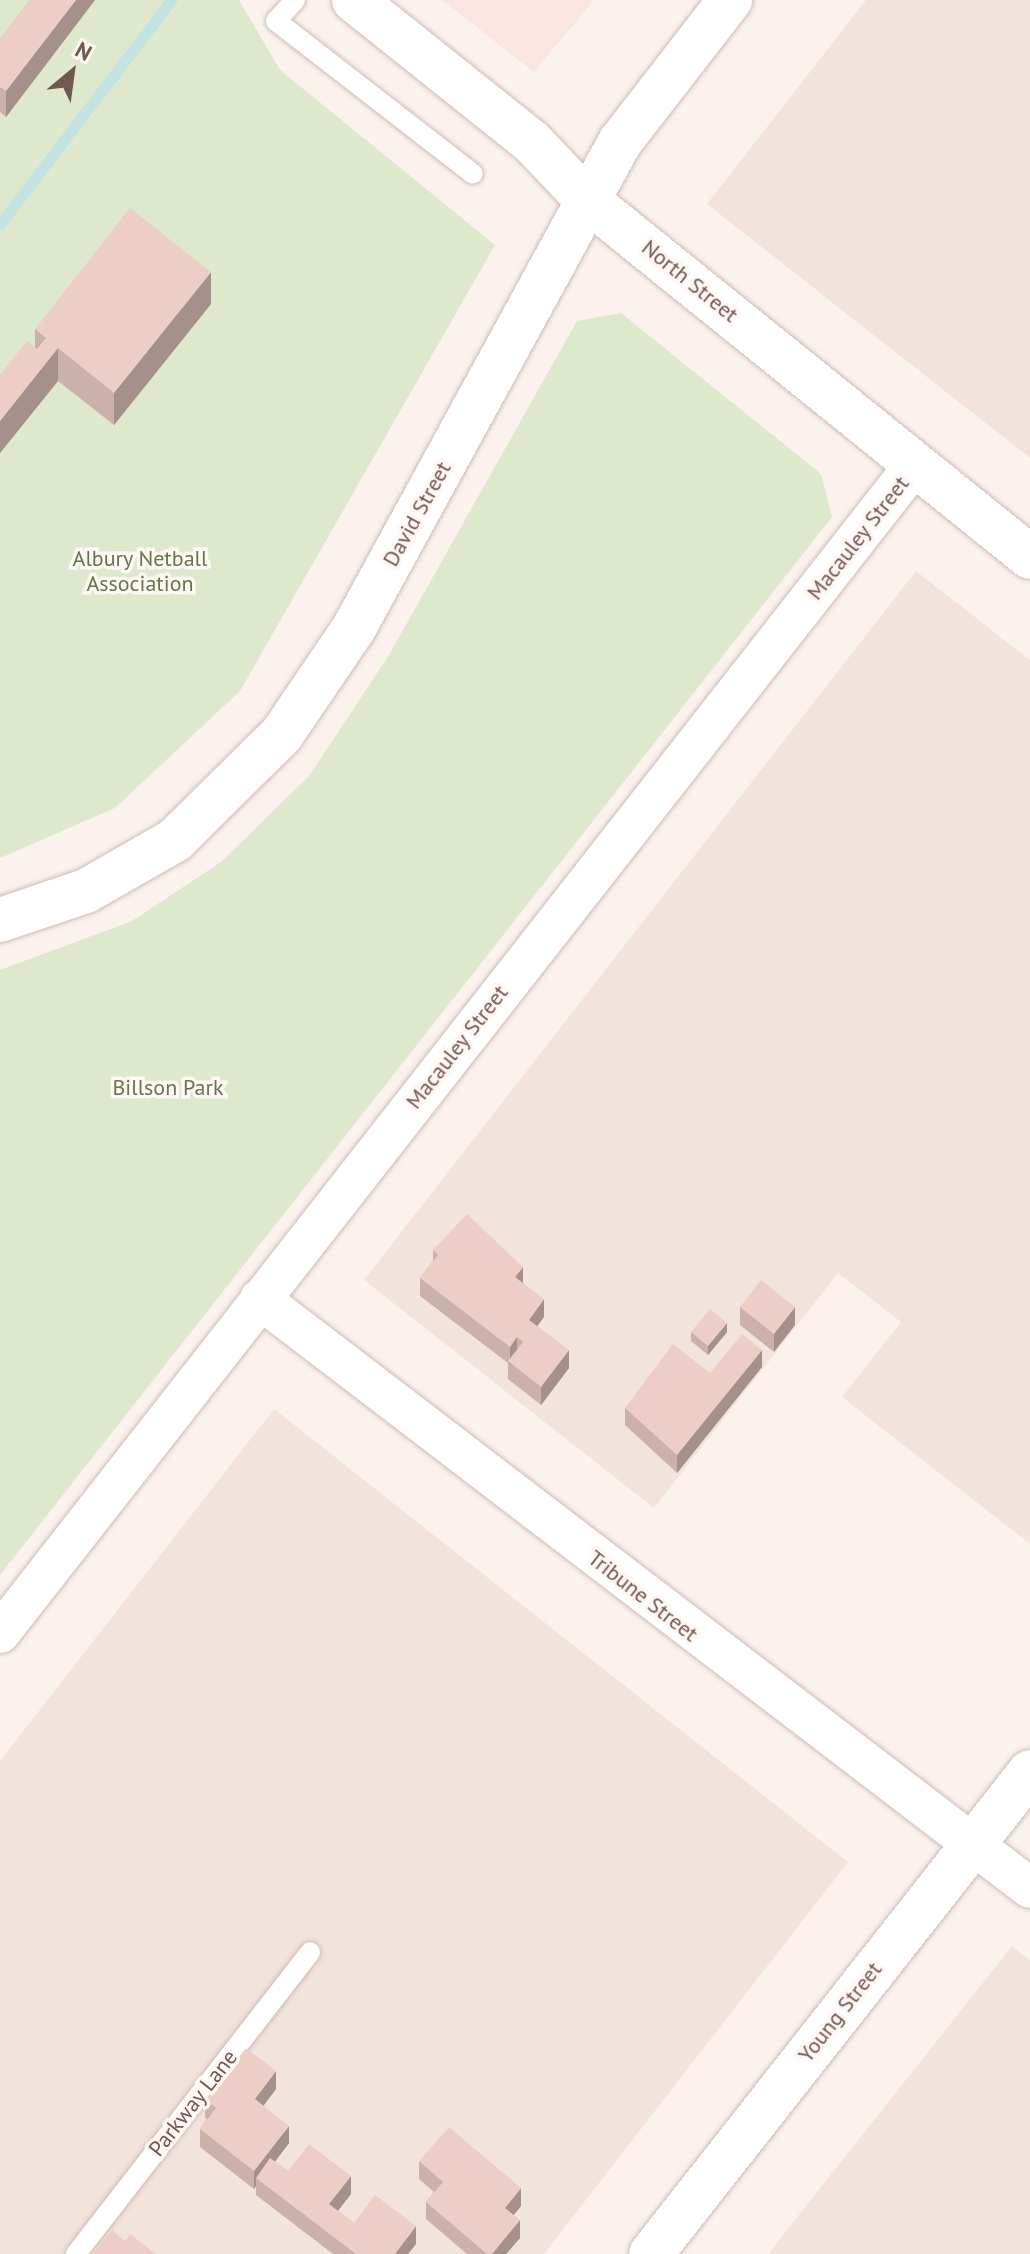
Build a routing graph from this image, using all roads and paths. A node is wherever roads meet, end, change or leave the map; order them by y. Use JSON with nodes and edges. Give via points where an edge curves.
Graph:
{"nodes":[{"id":1,"x":295,"y":0,"type":"edge"},
{"id":2,"x":354,"y":0,"type":"edge"},
{"id":3,"x":730,"y":0,"type":"edge"},
{"id":4,"x":473,"y":174,"type":"dead end"},
{"id":5,"x":586,"y":199,"type":"junction"},
{"id":6,"x":916,"y":463,"type":"junction"},
{"id":7,"x":1030,"y":557,"type":"edge"},
{"id":8,"x":0,"y":920,"type":"edge"},
{"id":9,"x":260,"y":1299,"type":"junction"},
{"id":10,"x":0,"y":1633,"type":"edge"},
{"id":11,"x":1030,"y":1772,"type":"edge"},
{"id":12,"x":970,"y":1845,"type":"junction"},
{"id":13,"x":1030,"y":1888,"type":"edge"},
{"id":14,"x":310,"y":1952,"type":"dead end"},
{"id":15,"x":76,"y":2254,"type":"edge"},
{"id":16,"x":651,"y":2254,"type":"edge"}],
"edges":[{"from":1,"to":4,"type":"lane","via":[[276,21]]},
{"from":2,"to":5,"type":"main road","name":"North Street","via":[[532,142]]},
{"from":3,"to":5,"type":"main road","name":"David Street","via":[[627,131]]},
{"from":5,"to":6,"type":"main road","name":"North Street"},
{"from":5,"to":8,"type":"main road","name":"David Street","via":[[354,628],[282,734],[175,840],[86,891]]},
{"from":6,"to":7,"type":"main road","name":"North Street"},
{"from":6,"to":9,"type":"street","name":"Macauley Street"},
{"from":9,"to":10,"type":"street","name":"Macauley Street"},
{"from":9,"to":12,"type":"street","name":"Tribune Street"},
{"from":11,"to":12,"type":"main road","name":"Young Street"},
{"from":12,"to":13,"type":"street","name":"Tribune Street"},
{"from":12,"to":16,"type":"main road","name":"Young Street"},
{"from":14,"to":15,"type":"lane","name":"Parkway Lane"}]}
